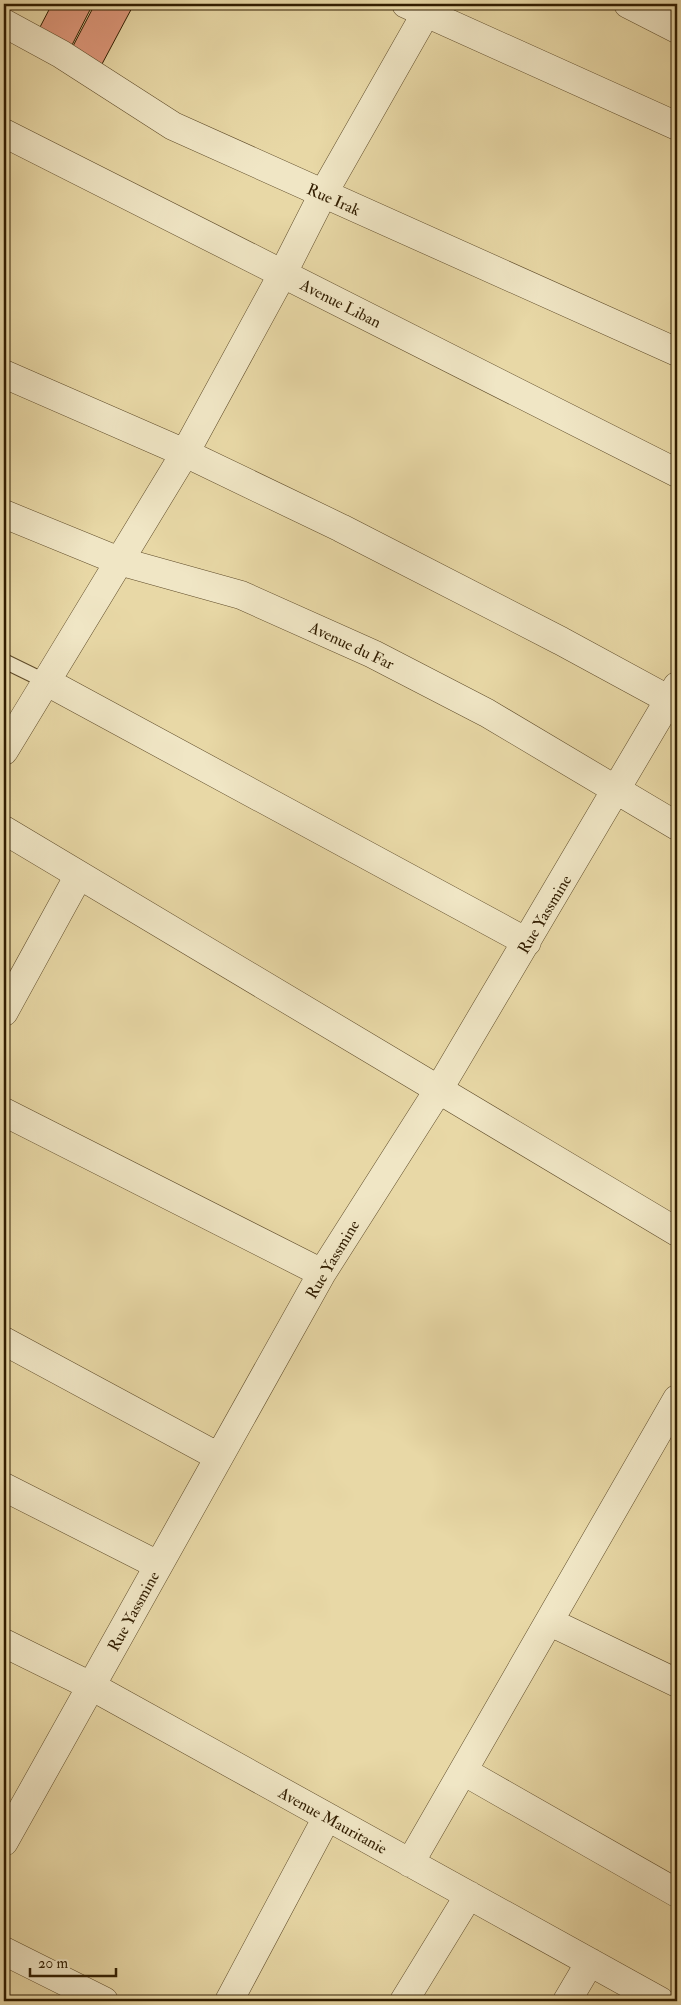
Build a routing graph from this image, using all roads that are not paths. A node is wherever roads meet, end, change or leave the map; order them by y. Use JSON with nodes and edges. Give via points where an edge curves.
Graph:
{"nodes":[{"id":1,"x":628,"y":4,"type":"edge"},
{"id":2,"x":421,"y":7,"type":"edge"},
{"id":3,"x":4,"y":23,"type":"edge"},
{"id":4,"x":677,"y":29,"type":"edge"},
{"id":5,"x":677,"y":126,"type":"edge"},
{"id":6,"x":4,"y":133,"type":"edge"},
{"id":7,"x":323,"y":194,"type":"junction"},
{"id":8,"x":283,"y":273,"type":"junction"},
{"id":9,"x":677,"y":352,"type":"edge"},
{"id":10,"x":4,"y":374,"type":"edge"},
{"id":11,"x":185,"y":454,"type":"junction"},
{"id":12,"x":677,"y":473,"type":"edge"},
{"id":13,"x":4,"y":514,"type":"edge"},
{"id":14,"x":119,"y":561,"type":"junction"},
{"id":15,"x":4,"y":661,"type":"edge"},
{"id":16,"x":46,"y":682,"type":"junction"},
{"id":17,"x":675,"y":697,"type":"edge"},
{"id":18,"x":4,"y":751,"type":"edge"},
{"id":19,"x":617,"y":791,"type":"junction"},
{"id":20,"x":677,"y":826,"type":"edge"},
{"id":21,"x":4,"y":830,"type":"edge"},
{"id":22,"x":79,"y":875,"type":"junction"},
{"id":23,"x":528,"y":942,"type":"junction"},
{"id":24,"x":4,"y":1012,"type":"edge"},
{"id":25,"x":439,"y":1089,"type":"junction"},
{"id":26,"x":4,"y":1112,"type":"edge"},
{"id":27,"x":677,"y":1232,"type":"edge"},
{"id":28,"x":322,"y":1273,"type":"junction"},
{"id":29,"x":4,"y":1341,"type":"edge"},
{"id":30,"x":677,"y":1399,"type":"edge"},
{"id":31,"x":670,"y":1431,"type":"edge"},
{"id":32,"x":219,"y":1457,"type":"junction"},
{"id":33,"x":4,"y":1487,"type":"edge"},
{"id":34,"x":158,"y":1566,"type":"junction"},
{"id":35,"x":550,"y":1622,"type":"junction"},
{"id":36,"x":4,"y":1643,"type":"edge"},
{"id":37,"x":677,"y":1683,"type":"edge"},
{"id":38,"x":91,"y":1686,"type":"junction"},
{"id":39,"x":463,"y":1771,"type":"junction"},
{"id":40,"x":327,"y":1817,"type":"junction"},
{"id":41,"x":4,"y":1842,"type":"edge"},
{"id":42,"x":410,"y":1863,"type":"junction"},
{"id":43,"x":677,"y":1894,"type":"edge"},
{"id":44,"x":469,"y":1895,"type":"junction"},
{"id":45,"x":4,"y":1951,"type":"edge"},
{"id":46,"x":590,"y":1962,"type":"junction"},
{"id":47,"x":104,"y":2001,"type":"edge"},
{"id":48,"x":229,"y":2001,"type":"edge"},
{"id":49,"x":404,"y":2001,"type":"edge"},
{"id":50,"x":567,"y":2001,"type":"edge"},
{"id":51,"x":660,"y":2001,"type":"edge"}],
"edges":[{"from":1,"to":4,"type":"street"},
{"from":2,"to":5,"type":"street"},
{"from":2,"to":7,"type":"street"},
{"from":3,"to":7,"type":"street","name":"Rue Irak","via":[[61,54],[173,126]]},
{"from":6,"to":8,"type":"street","name":"Avenue Liban"},
{"from":7,"to":8,"type":"street"},
{"from":7,"to":9,"type":"street","name":"Rue Irak"},
{"from":8,"to":11,"type":"street"},
{"from":8,"to":12,"type":"street","name":"Avenue Liban"},
{"from":10,"to":11,"type":"street"},
{"from":11,"to":14,"type":"street"},
{"from":11,"to":17,"type":"street","via":[[350,533]]},
{"from":13,"to":14,"type":"street","name":"Avenue du Far"},
{"from":14,"to":16,"type":"street"},
{"from":14,"to":19,"type":"street","name":"Avenue du Far","via":[[241,595],[373,654],[487,713]]},
{"from":15,"to":16,"type":"lane"},
{"from":16,"to":18,"type":"street"},
{"from":16,"to":23,"type":"street"},
{"from":17,"to":19,"type":"street","name":"Rue Yassmine"},
{"from":19,"to":20,"type":"street","name":"Avenue du Far"},
{"from":19,"to":23,"type":"street","name":"Rue Yassmine"},
{"from":21,"to":22,"type":"street"},
{"from":22,"to":24,"type":"street"},
{"from":22,"to":25,"type":"street"},
{"from":23,"to":25,"type":"street","name":"Rue Yassmine"},
{"from":25,"to":27,"type":"street"},
{"from":25,"to":28,"type":"street","name":"Rue Yassmine"},
{"from":26,"to":28,"type":"street"},
{"from":28,"to":32,"type":"street","name":"Rue Yassmine"},
{"from":29,"to":32,"type":"street"},
{"from":30,"to":31,"type":"street"},
{"from":31,"to":35,"type":"street"},
{"from":32,"to":34,"type":"street","name":"Rue Yassmine"},
{"from":33,"to":34,"type":"street"},
{"from":34,"to":38,"type":"street","name":"Rue Yassmine"},
{"from":35,"to":37,"type":"street"},
{"from":35,"to":39,"type":"street"},
{"from":36,"to":38,"type":"street","name":"Avenue Mauritanie"},
{"from":38,"to":40,"type":"street","name":"Avenue Mauritanie"},
{"from":38,"to":41,"type":"street","name":"Rue Yassmine"},
{"from":39,"to":42,"type":"street"},
{"from":39,"to":43,"type":"street"},
{"from":40,"to":42,"type":"street","name":"Avenue Mauritanie"},
{"from":40,"to":48,"type":"street"},
{"from":42,"to":44,"type":"street","name":"Avenue Mauritanie"},
{"from":44,"to":46,"type":"street","name":"Avenue Mauritanie"},
{"from":44,"to":49,"type":"street"},
{"from":45,"to":47,"type":"street"},
{"from":46,"to":50,"type":"street"},
{"from":46,"to":51,"type":"street","name":"Avenue Mauritanie"}]}
